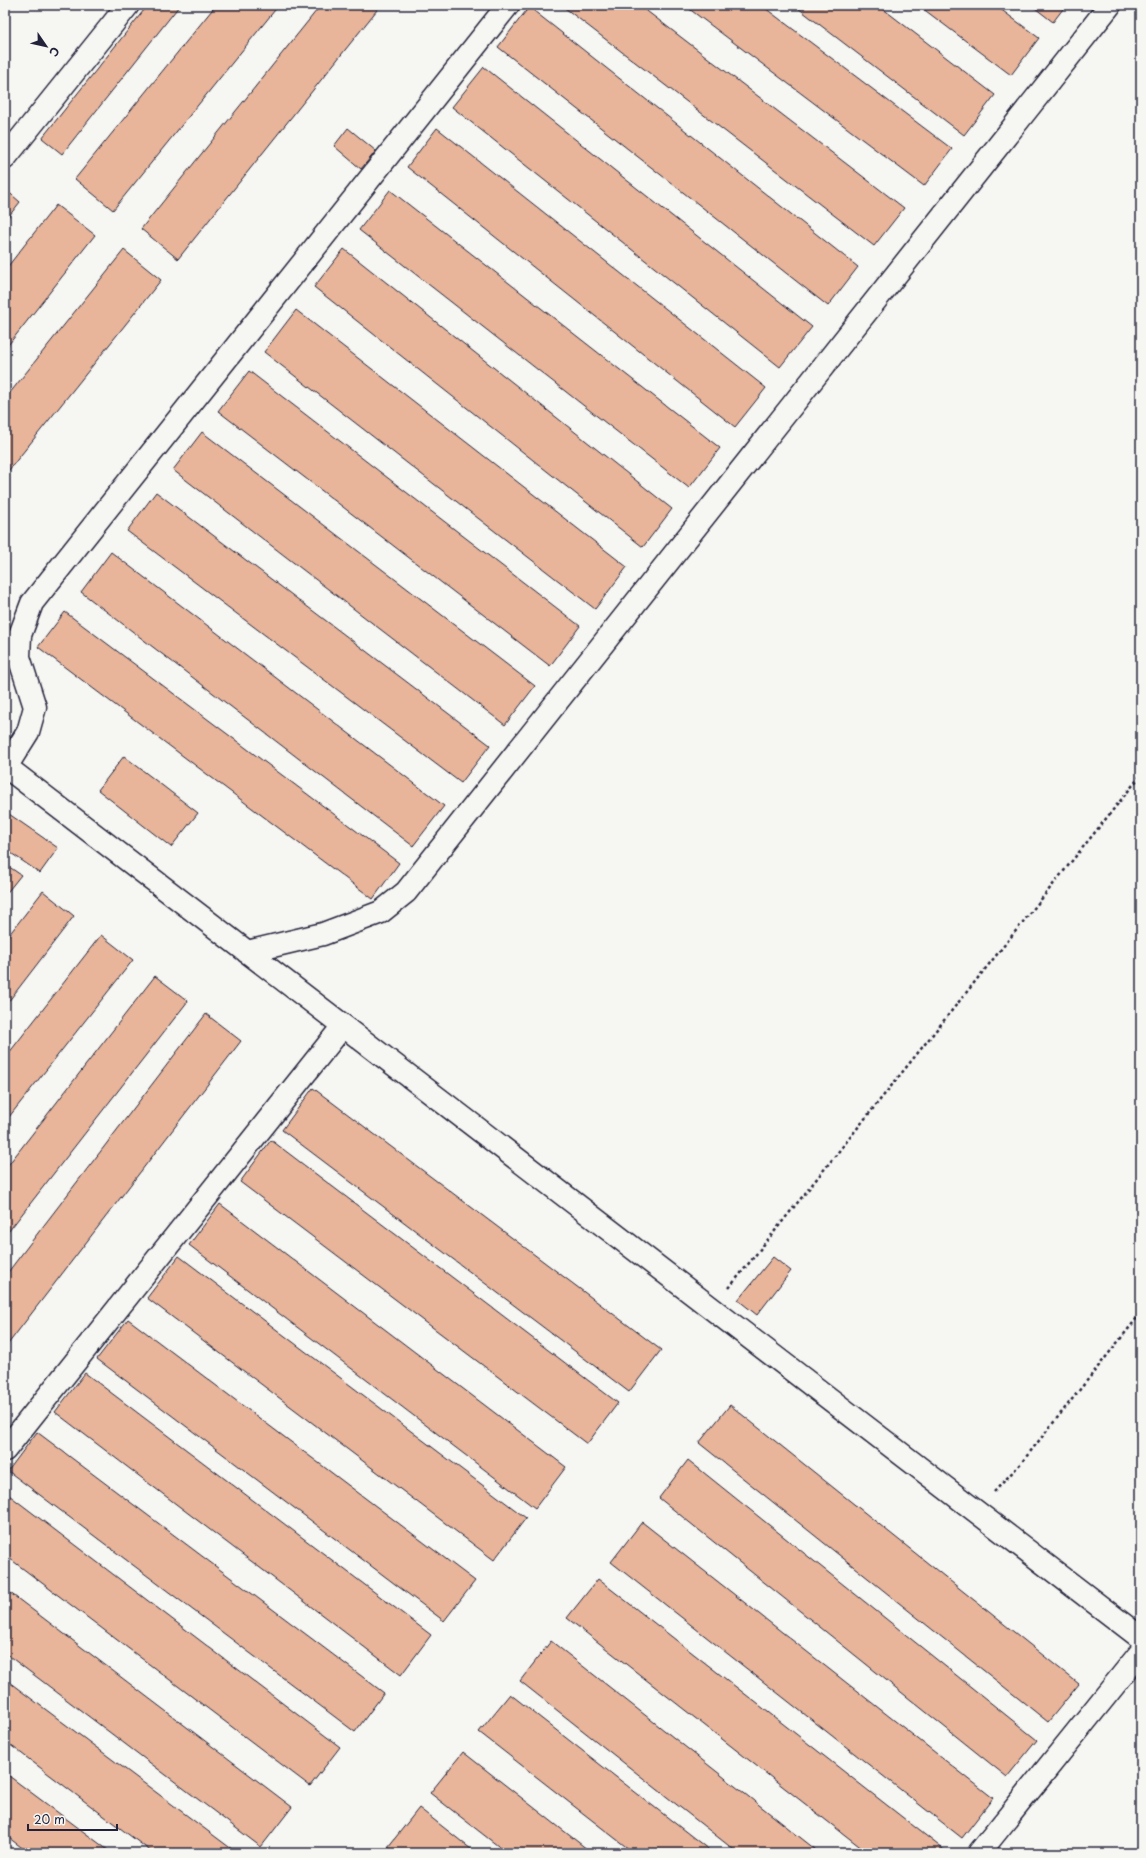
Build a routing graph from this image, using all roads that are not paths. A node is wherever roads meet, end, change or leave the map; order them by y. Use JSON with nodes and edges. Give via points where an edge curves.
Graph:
{"nodes":[{"id":1,"x":128,"y":5,"type":"edge"},
{"id":2,"x":508,"y":5,"type":"edge"},
{"id":3,"x":1110,"y":5,"type":"edge"},
{"id":4,"x":5,"y":158,"type":"edge"},
{"id":5,"x":6,"y":766,"type":"edge"},
{"id":6,"x":247,"y":952,"type":"junction"},
{"id":7,"x":343,"y":1026,"type":"junction"},
{"id":8,"x":5,"y":1450,"type":"edge"},
{"id":9,"x":1141,"y":1638,"type":"edge"},
{"id":10,"x":1141,"y":1652,"type":"edge"},
{"id":11,"x":979,"y":1853,"type":"edge"}],
"edges":[{"from":1,"to":4,"type":"street"},
{"from":2,"to":5,"type":"street","via":[[32,603],[20,635],[19,656],[35,707],[28,732]]},
{"from":3,"to":6,"type":"street","via":[[406,892],[381,912],[323,934]]},
{"from":5,"to":6,"type":"street"},
{"from":6,"to":7,"type":"street"},
{"from":7,"to":8,"type":"street"},
{"from":7,"to":9,"type":"street"},
{"from":10,"to":11,"type":"street"}]}
